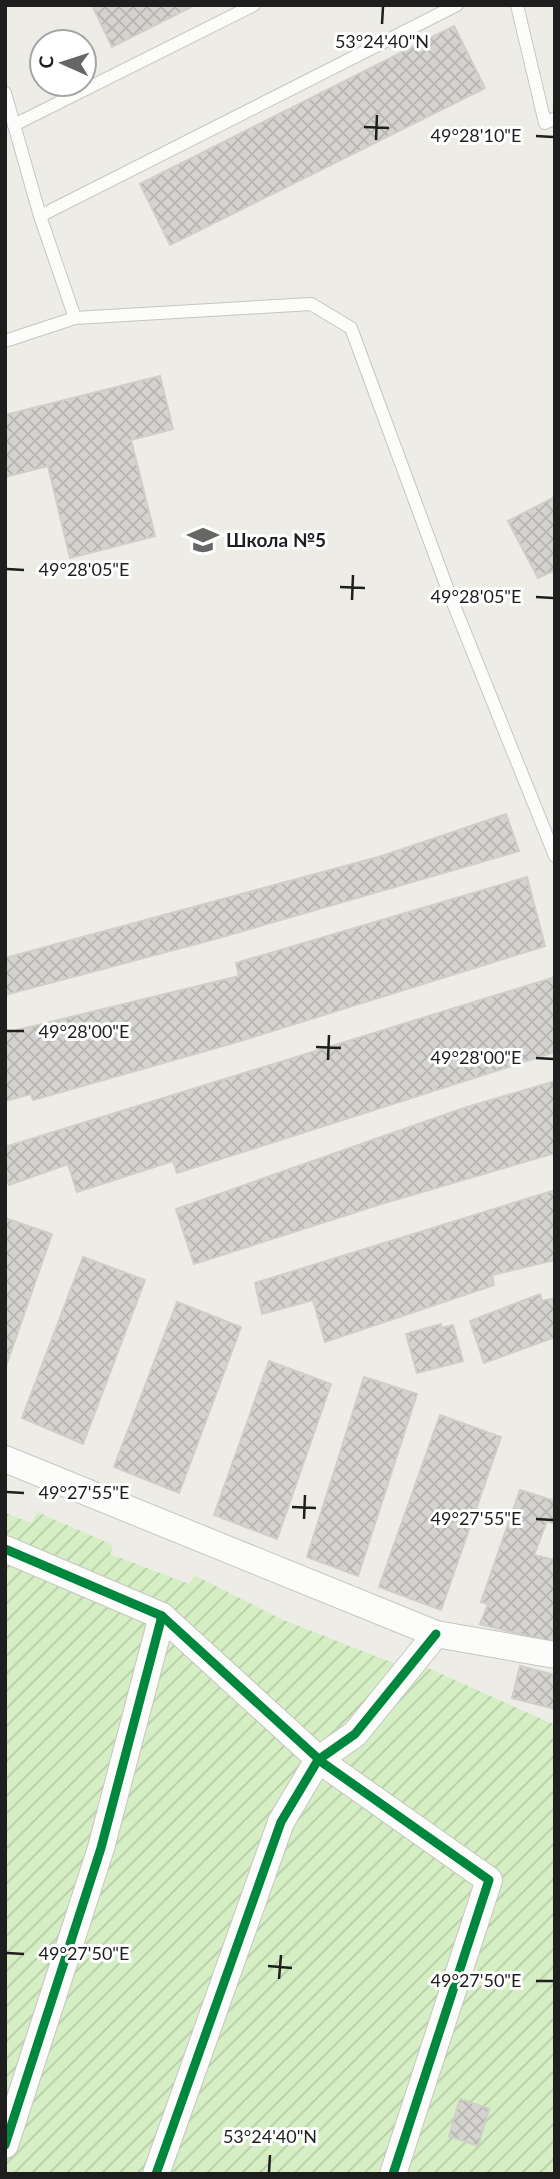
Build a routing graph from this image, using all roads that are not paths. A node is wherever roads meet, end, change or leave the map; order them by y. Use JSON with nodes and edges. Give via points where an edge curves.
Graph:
{"nodes":[{"id":1,"x":254,"y":5,"type":"edge"},
{"id":2,"x":457,"y":5,"type":"edge"},
{"id":3,"x":517,"y":5,"type":"edge"},
{"id":4,"x":5,"y":93,"type":"edge"},
{"id":5,"x":555,"y":118,"type":"edge"},
{"id":6,"x":14,"y":125,"type":"junction"},
{"id":7,"x":40,"y":216,"type":"junction"},
{"id":8,"x":75,"y":318,"type":"junction"},
{"id":9,"x":5,"y":341,"type":"edge"},
{"id":10,"x":555,"y":856,"type":"edge"},
{"id":11,"x":5,"y":1459,"type":"edge"},
{"id":12,"x":5,"y":1549,"type":"edge"},
{"id":13,"x":162,"y":1616,"type":"junction"},
{"id":14,"x":436,"y":1634,"type":"junction"},
{"id":15,"x":555,"y":1655,"type":"edge"},
{"id":16,"x":318,"y":1760,"type":"junction"},
{"id":17,"x":5,"y":2145,"type":"edge"},
{"id":18,"x":156,"y":2174,"type":"edge"},
{"id":19,"x":393,"y":2174,"type":"edge"}],
"edges":[{"from":1,"to":6,"type":"lane"},
{"from":2,"to":7,"type":"lane"},
{"from":3,"to":5,"type":"lane","via":[[545,123]]},
{"from":4,"to":6,"type":"lane"},
{"from":6,"to":7,"type":"lane"},
{"from":7,"to":8,"type":"lane"},
{"from":8,"to":9,"type":"lane"},
{"from":8,"to":10,"type":"lane","via":[[311,304],[351,328],[449,593]]},
{"from":11,"to":14,"type":"street"},
{"from":12,"to":13,"type":"street"},
{"from":13,"to":16,"type":"street"},
{"from":13,"to":17,"type":"street","via":[[101,1849]]},
{"from":14,"to":15,"type":"street"},
{"from":14,"to":16,"type":"street","via":[[355,1734]]},
{"from":16,"to":18,"type":"street","via":[[281,1822]]},
{"from":16,"to":19,"type":"street","via":[[489,1880]]}]}
